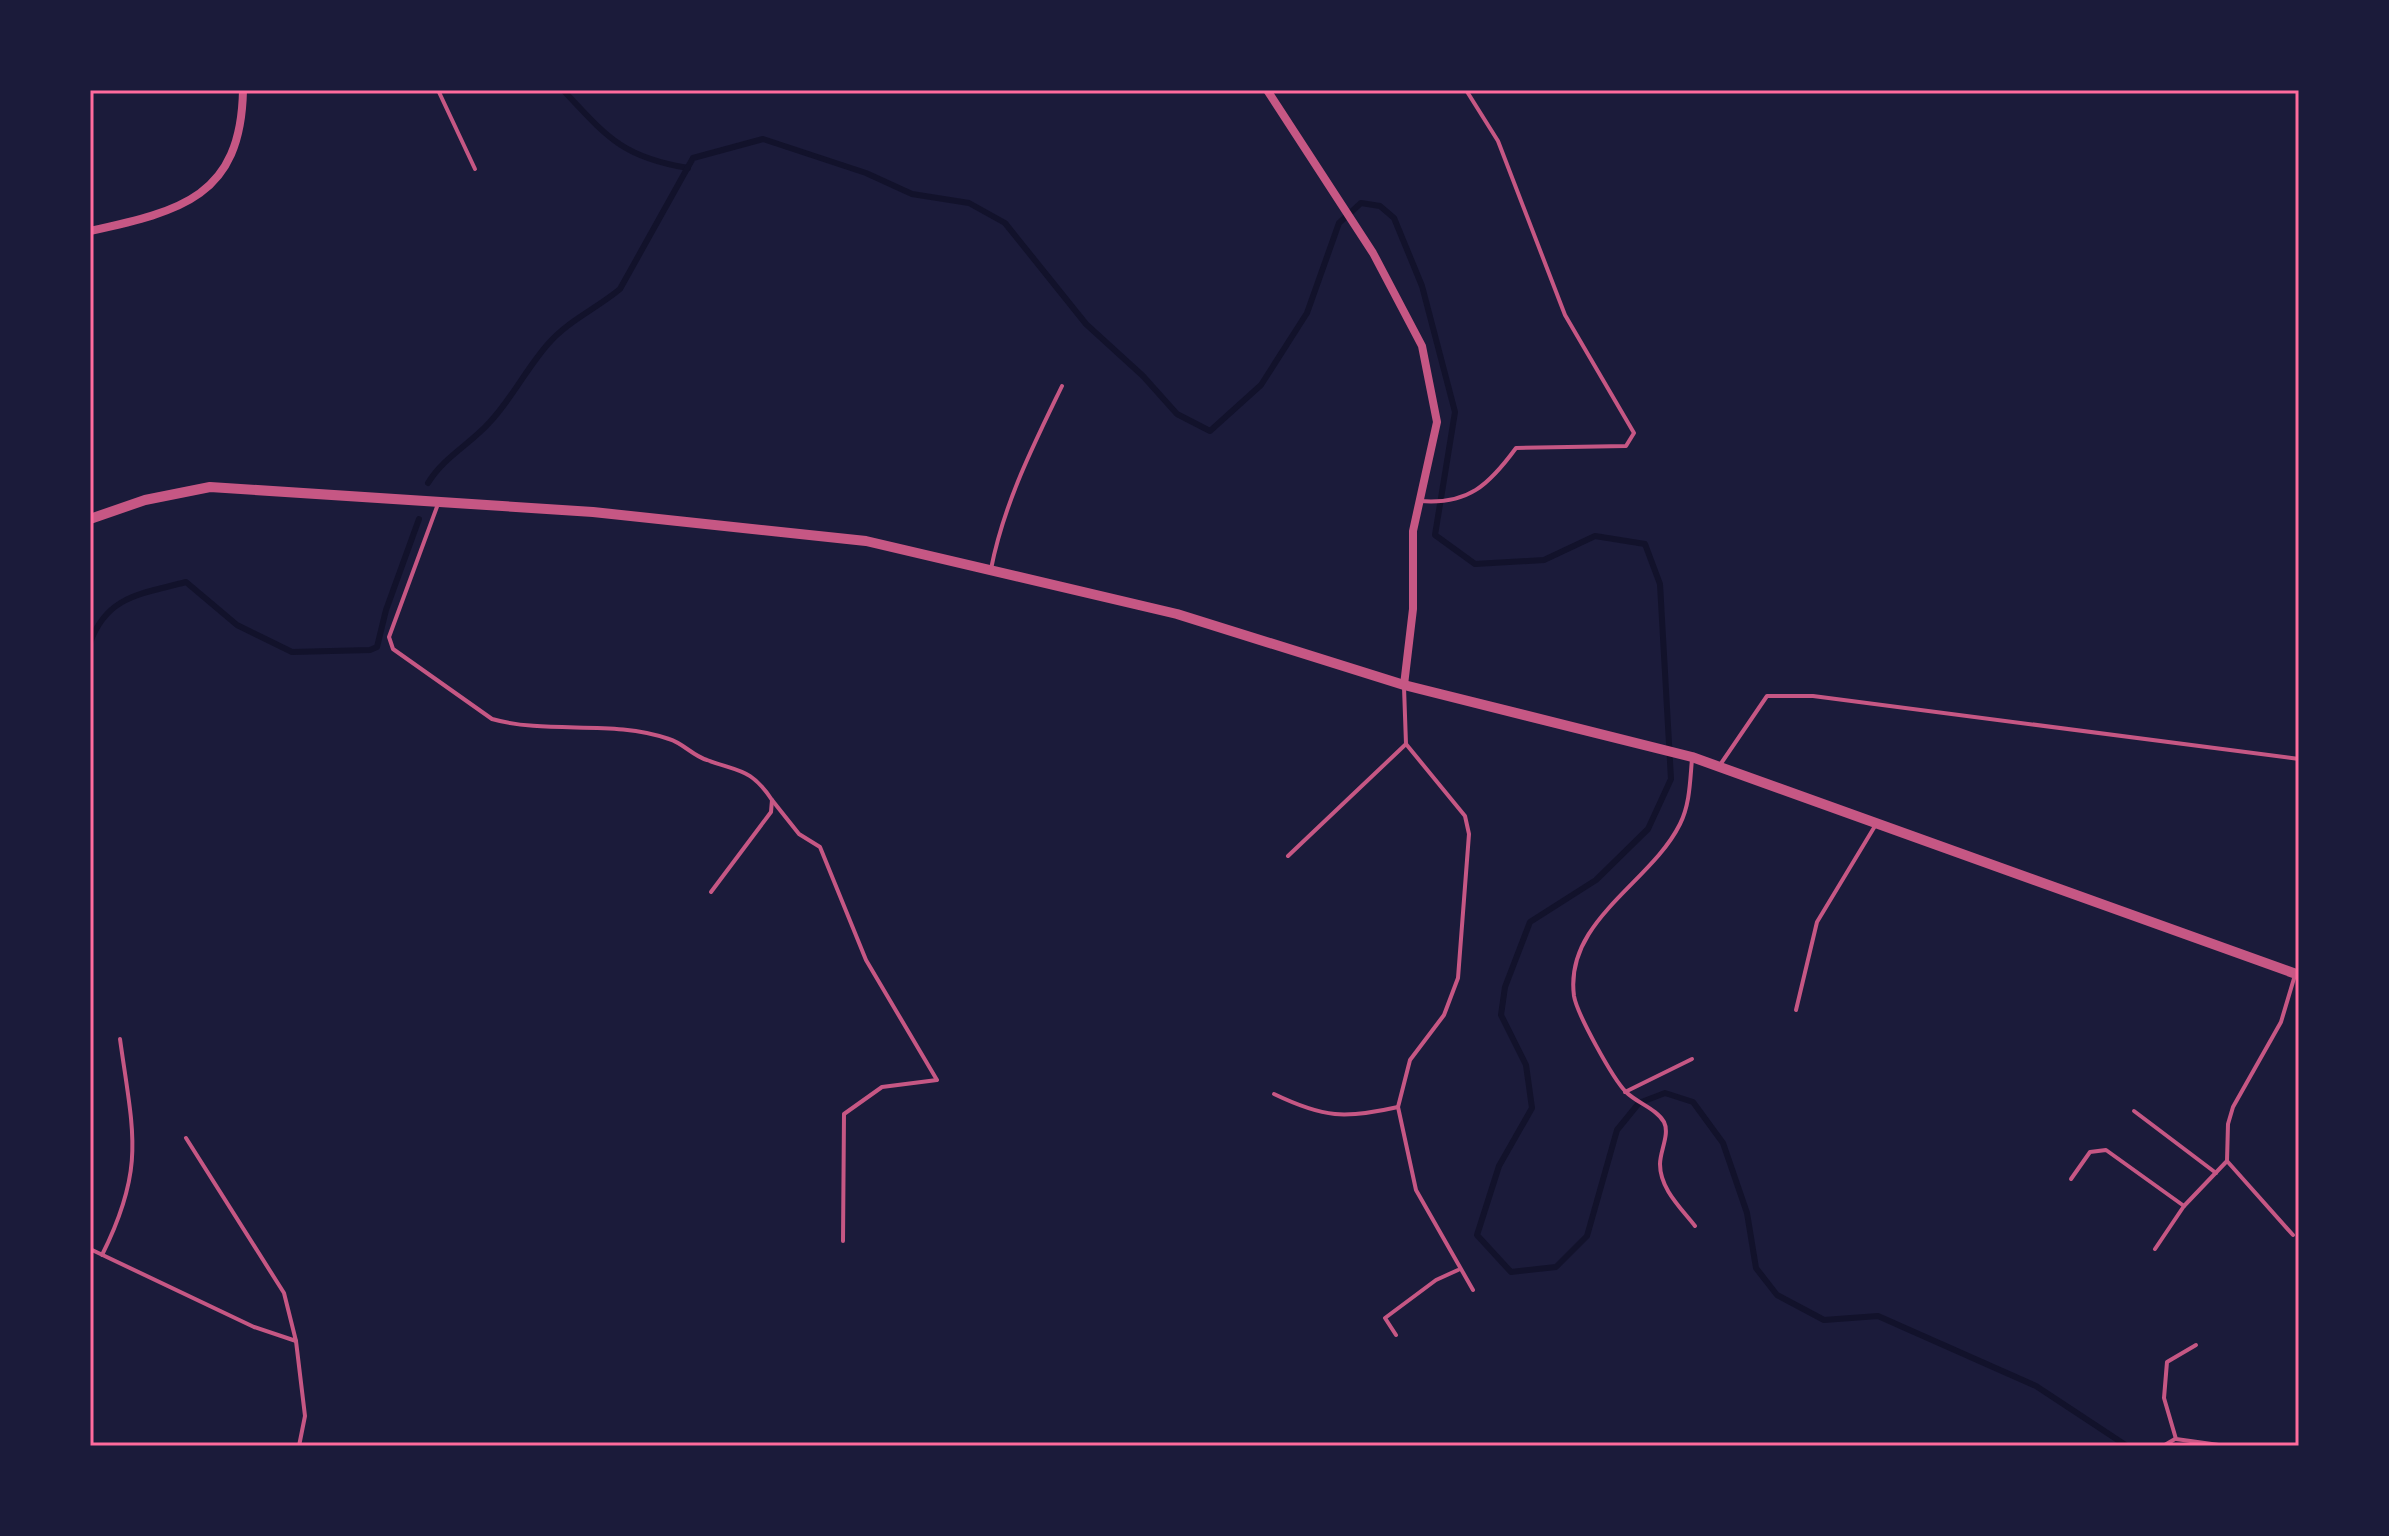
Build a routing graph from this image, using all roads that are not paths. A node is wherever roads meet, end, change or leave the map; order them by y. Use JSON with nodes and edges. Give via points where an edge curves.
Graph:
{"nodes":[{"id":1,"x":243,"y":90,"type":"edge"},
{"id":2,"x":438,"y":90,"type":"edge"},
{"id":3,"x":1267,"y":90,"type":"edge"},
{"id":4,"x":1466,"y":90,"type":"edge"},
{"id":5,"x":475,"y":169,"type":"dead end"},
{"id":6,"x":90,"y":231,"type":"edge"},
{"id":7,"x":1062,"y":386,"type":"dead end"},
{"id":8,"x":1420,"y":501,"type":"junction"},
{"id":9,"x":438,"y":502,"type":"junction"},
{"id":10,"x":90,"y":519,"type":"edge"},
{"id":11,"x":990,"y":571,"type":"junction"},
{"id":12,"x":1404,"y":685,"type":"junction"},
{"id":13,"x":1406,"y":744,"type":"junction"},
{"id":14,"x":1692,"y":757,"type":"junction"},
{"id":15,"x":2299,"y":759,"type":"edge"},
{"id":16,"x":1719,"y":767,"type":"junction"},
{"id":17,"x":772,"y":800,"type":"junction"},
{"id":18,"x":1877,"y":824,"type":"junction"},
{"id":19,"x":1288,"y":856,"type":"dead end"},
{"id":20,"x":711,"y":892,"type":"dead end"},
{"id":21,"x":2297,"y":975,"type":"edge"},
{"id":22,"x":1796,"y":1010,"type":"dead end"},
{"id":23,"x":120,"y":1039,"type":"dead end"},
{"id":24,"x":1692,"y":1059,"type":"dead end"},
{"id":25,"x":1625,"y":1092,"type":"junction"},
{"id":26,"x":1274,"y":1094,"type":"dead end"},
{"id":27,"x":1398,"y":1107,"type":"junction"},
{"id":28,"x":2134,"y":1111,"type":"dead end"},
{"id":29,"x":186,"y":1138,"type":"dead end"},
{"id":30,"x":2227,"y":1161,"type":"junction"},
{"id":31,"x":2216,"y":1173,"type":"junction"},
{"id":32,"x":2071,"y":1179,"type":"dead end"},
{"id":33,"x":2184,"y":1206,"type":"junction"},
{"id":34,"x":1695,"y":1226,"type":"dead end"},
{"id":35,"x":2293,"y":1235,"type":"dead end"},
{"id":36,"x":843,"y":1241,"type":"dead end"},
{"id":37,"x":90,"y":1249,"type":"edge"},
{"id":38,"x":2155,"y":1249,"type":"dead end"},
{"id":39,"x":102,"y":1255,"type":"junction"},
{"id":40,"x":1458,"y":1270,"type":"junction"},
{"id":41,"x":1473,"y":1290,"type":"dead end"},
{"id":42,"x":1396,"y":1335,"type":"dead end"},
{"id":43,"x":296,"y":1341,"type":"junction"},
{"id":44,"x":2196,"y":1345,"type":"dead end"},
{"id":45,"x":2176,"y":1439,"type":"junction"},
{"id":46,"x":299,"y":1446,"type":"edge"},
{"id":47,"x":2163,"y":1446,"type":"edge"},
{"id":48,"x":2226,"y":1446,"type":"edge"}],
"edges":[{"from":1,"to":6,"type":"street","via":[[242,125],[214,184],[189,201]]},
{"from":2,"to":5,"type":"lane"},
{"from":3,"to":8,"type":"street","via":[[1373,253],[1422,346],[1437,422]]},
{"from":4,"to":8,"type":"lane","via":[[1498,141],[1565,315],[1634,433],[1626,446],[1516,448],[1491,481],[1449,503]]},
{"from":7,"to":11,"type":"lane","via":[[1016,481]]},
{"from":8,"to":12,"type":"street","via":[[1413,531],[1413,609]]},
{"from":9,"to":10,"type":"street","via":[[210,487],[145,500]]},
{"from":9,"to":11,"type":"street","via":[[593,512],[866,541]]},
{"from":9,"to":17,"type":"lane","via":[[389,637],[393,649],[492,719],[670,739],[706,760],[747,772]]},
{"from":11,"to":12,"type":"street","via":[[1177,614]]},
{"from":12,"to":13,"type":"lane"},
{"from":12,"to":14,"type":"street"},
{"from":13,"to":19,"type":"lane"},
{"from":13,"to":27,"type":"lane","via":[[1465,816],[1469,834],[1458,978],[1444,1015],[1410,1060]]},
{"from":14,"to":16,"type":"street"},
{"from":14,"to":25,"type":"lane","via":[[1688,802],[1679,826],[1646,872],[1604,913],[1585,941],[1577,969],[1574,997]]},
{"from":15,"to":16,"type":"lane","via":[[1813,696],[1767,696]]},
{"from":16,"to":18,"type":"street"},
{"from":17,"to":20,"type":"lane","via":[[771,812]]},
{"from":17,"to":36,"type":"lane","via":[[799,834],[820,847],[866,960],[937,1080],[882,1087],[844,1114]]},
{"from":18,"to":21,"type":"street"},
{"from":18,"to":22,"type":"lane","via":[[1817,922]]},
{"from":21,"to":30,"type":"lane","via":[[2281,1022],[2233,1107]]},
{"from":23,"to":39,"type":"lane","via":[[134,1138],[132,1178],[123,1213]]},
{"from":24,"to":25,"type":"lane"},
{"from":25,"to":34,"type":"lane","via":[[1663,1119],[1660,1165],[1667,1190]]},
{"from":26,"to":27,"type":"lane","via":[[1335,1116]]},
{"from":27,"to":40,"type":"lane","via":[[1416,1190]]},
{"from":28,"to":31,"type":"lane"},
{"from":29,"to":43,"type":"lane","via":[[284,1293]]},
{"from":30,"to":31,"type":"lane"},
{"from":30,"to":35,"type":"lane"},
{"from":31,"to":33,"type":"lane"},
{"from":32,"to":33,"type":"lane","via":[[2090,1152],[2106,1150]]},
{"from":33,"to":38,"type":"lane"},
{"from":37,"to":39,"type":"lane"},
{"from":39,"to":43,"type":"lane","via":[[254,1327]]},
{"from":40,"to":41,"type":"lane"},
{"from":40,"to":42,"type":"lane","via":[[1385,1318]]},
{"from":43,"to":46,"type":"lane","via":[[305,1416]]},
{"from":44,"to":45,"type":"lane","via":[[2167,1362],[2164,1398]]},
{"from":45,"to":47,"type":"lane"},
{"from":45,"to":48,"type":"lane"}]}
